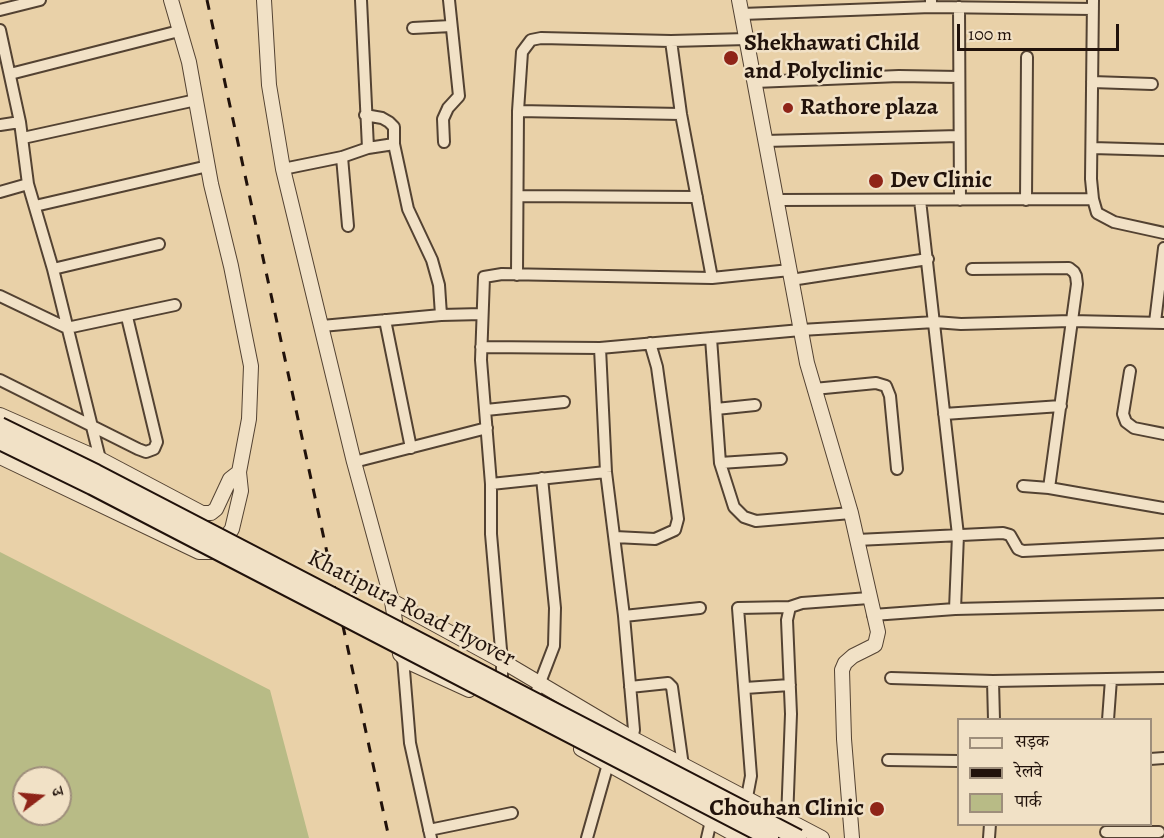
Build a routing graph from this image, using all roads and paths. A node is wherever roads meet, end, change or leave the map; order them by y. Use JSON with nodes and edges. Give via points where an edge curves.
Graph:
{"nodes":[{"id":1,"x":40,"y":0,"type":"edge"},
{"id":2,"x":171,"y":0,"type":"edge"},
{"id":3,"x":264,"y":0,"type":"edge"},
{"id":4,"x":361,"y":0,"type":"edge"},
{"id":5,"x":449,"y":0,"type":"edge"},
{"id":6,"x":931,"y":3,"type":"edge"},
{"id":7,"x":884,"y":4,"type":"edge"},
{"id":8,"x":1093,"y":4,"type":"edge"},
{"id":9,"x":740,"y":7,"type":"edge"},
{"id":10,"x":960,"y":7,"type":"junction"},
{"id":11,"x":0,"y":10,"type":"edge"},
{"id":12,"x":451,"y":26,"type":"junction"},
{"id":13,"x":413,"y":28,"type":"dead end"},
{"id":14,"x":179,"y":31,"type":"junction"},
{"id":15,"x":1,"y":37,"type":"edge"},
{"id":16,"x":747,"y":39,"type":"junction"},
{"id":17,"x":671,"y":41,"type":"junction"},
{"id":18,"x":1027,"y":57,"type":"dead end"},
{"id":19,"x":10,"y":75,"type":"junction"},
{"id":20,"x":959,"y":77,"type":"junction"},
{"id":21,"x":755,"y":82,"type":"junction"},
{"id":22,"x":1092,"y":82,"type":"junction"},
{"id":23,"x":1152,"y":84,"type":"dead end"},
{"id":24,"x":196,"y":100,"type":"junction"},
{"id":25,"x":518,"y":111,"type":"junction"},
{"id":26,"x":681,"y":114,"type":"junction"},
{"id":27,"x":365,"y":116,"type":"junction"},
{"id":28,"x":20,"y":122,"type":"junction"},
{"id":29,"x":0,"y":125,"type":"edge"},
{"id":30,"x":959,"y":136,"type":"junction"},
{"id":31,"x":22,"y":138,"type":"junction"},
{"id":32,"x":765,"y":141,"type":"junction"},
{"id":33,"x":444,"y":142,"type":"dead end"},
{"id":34,"x":394,"y":144,"type":"junction"},
{"id":35,"x":368,"y":148,"type":"junction"},
{"id":36,"x":1092,"y":148,"type":"junction"},
{"id":37,"x":1164,"y":150,"type":"edge"},
{"id":38,"x":342,"y":157,"type":"junction"},
{"id":39,"x":208,"y":166,"type":"junction"},
{"id":40,"x":283,"y":169,"type":"junction"},
{"id":41,"x":28,"y":184,"type":"junction"},
{"id":42,"x":0,"y":192,"type":"edge"},
{"id":43,"x":518,"y":196,"type":"junction"},
{"id":44,"x":697,"y":197,"type":"junction"},
{"id":45,"x":1093,"y":199,"type":"junction"},
{"id":46,"x":776,"y":200,"type":"junction"},
{"id":47,"x":921,"y":200,"type":"junction"},
{"id":48,"x":960,"y":200,"type":"junction"},
{"id":49,"x":1026,"y":200,"type":"junction"},
{"id":50,"x":35,"y":206,"type":"junction"},
{"id":51,"x":348,"y":226,"type":"dead end"},
{"id":52,"x":1164,"y":233,"type":"edge"},
{"id":53,"x":159,"y":243,"type":"dead end"},
{"id":54,"x":1164,"y":248,"type":"edge"},
{"id":55,"x":928,"y":259,"type":"junction"},
{"id":56,"x":53,"y":269,"type":"junction"},
{"id":57,"x":972,"y":269,"type":"dead end"},
{"id":58,"x":518,"y":275,"type":"junction"},
{"id":59,"x":791,"y":275,"type":"junction"},
{"id":60,"x":712,"y":278,"type":"junction"},
{"id":61,"x":0,"y":296,"type":"edge"},
{"id":62,"x":175,"y":305,"type":"dead end"},
{"id":63,"x":482,"y":314,"type":"junction"},
{"id":64,"x":441,"y":315,"type":"junction"},
{"id":65,"x":127,"y":317,"type":"junction"},
{"id":66,"x":385,"y":320,"type":"junction"},
{"id":67,"x":1071,"y":321,"type":"junction"},
{"id":68,"x":935,"y":322,"type":"junction"},
{"id":69,"x":1160,"y":323,"type":"edge"},
{"id":70,"x":322,"y":326,"type":"junction"},
{"id":71,"x":67,"y":328,"type":"junction"},
{"id":72,"x":801,"y":330,"type":"junction"},
{"id":73,"x":711,"y":338,"type":"junction"},
{"id":74,"x":650,"y":344,"type":"junction"},
{"id":75,"x":481,"y":347,"type":"junction"},
{"id":76,"x":600,"y":348,"type":"junction"},
{"id":77,"x":1130,"y":371,"type":"dead end"},
{"id":78,"x":0,"y":380,"type":"edge"},
{"id":79,"x":814,"y":389,"type":"junction"},
{"id":80,"x":564,"y":402,"type":"dead end"},
{"id":81,"x":755,"y":405,"type":"dead end"},
{"id":82,"x":1061,"y":406,"type":"junction"},
{"id":83,"x":716,"y":409,"type":"junction"},
{"id":84,"x":486,"y":410,"type":"junction"},
{"id":85,"x":944,"y":414,"type":"junction"},
{"id":86,"x":0,"y":415,"type":"edge"},
{"id":87,"x":90,"y":425,"type":"junction"},
{"id":88,"x":0,"y":426,"type":"edge"},
{"id":89,"x":487,"y":428,"type":"junction"},
{"id":90,"x":1164,"y":434,"type":"edge"},
{"id":91,"x":0,"y":441,"type":"edge"},
{"id":92,"x":411,"y":448,"type":"junction"},
{"id":93,"x":0,"y":457,"type":"edge"},
{"id":94,"x":100,"y":459,"type":"junction"},
{"id":95,"x":781,"y":459,"type":"dead end"},
{"id":96,"x":354,"y":462,"type":"junction"},
{"id":97,"x":720,"y":463,"type":"junction"},
{"id":98,"x":897,"y":469,"type":"dead end"},
{"id":99,"x":239,"y":472,"type":"junction"},
{"id":100,"x":606,"y":472,"type":"junction"},
{"id":101,"x":542,"y":478,"type":"junction"},
{"id":102,"x":491,"y":484,"type":"junction"},
{"id":103,"x":1023,"y":486,"type":"dead end"},
{"id":104,"x":1049,"y":488,"type":"junction"},
{"id":105,"x":1164,"y":508,"type":"edge"},
{"id":106,"x":851,"y":513,"type":"junction"},
{"id":107,"x":958,"y":535,"type":"junction"},
{"id":108,"x":615,"y":537,"type":"junction"},
{"id":109,"x":858,"y":540,"type":"junction"},
{"id":110,"x":1164,"y":544,"type":"edge"},
{"id":111,"x":869,"y":598,"type":"junction"},
{"id":112,"x":392,"y":601,"type":"junction"},
{"id":113,"x":1164,"y":604,"type":"edge"},
{"id":114,"x":790,"y":606,"type":"junction"},
{"id":115,"x":700,"y":609,"type":"dead end"},
{"id":116,"x":955,"y":609,"type":"junction"},
{"id":117,"x":873,"y":615,"type":"junction"},
{"id":118,"x":624,"y":616,"type":"junction"},
{"id":119,"x":403,"y":658,"type":"junction"},
{"id":120,"x":502,"y":661,"type":"junction"},
{"id":121,"x":891,"y":678,"type":"dead end"},
{"id":122,"x":1164,"y":678,"type":"edge"},
{"id":123,"x":1111,"y":679,"type":"junction"},
{"id":124,"x":993,"y":681,"type":"junction"},
{"id":125,"x":540,"y":685,"type":"junction"},
{"id":126,"x":790,"y":686,"type":"junction"},
{"id":127,"x":630,"y":687,"type":"junction"},
{"id":128,"x":745,"y":688,"type":"junction"},
{"id":129,"x":502,"y":706,"type":"junction"},
{"id":130,"x":994,"y":718,"type":"edge"},
{"id":131,"x":1108,"y":718,"type":"edge"},
{"id":132,"x":526,"y":719,"type":"junction"},
{"id":133,"x":632,"y":738,"type":"junction"},
{"id":134,"x":888,"y":760,"type":"dead end"},
{"id":135,"x":957,"y":761,"type":"edge"},
{"id":136,"x":608,"y":764,"type":"junction"},
{"id":137,"x":683,"y":766,"type":"junction"},
{"id":138,"x":747,"y":797,"type":"junction"},
{"id":139,"x":512,"y":813,"type":"dead end"},
{"id":140,"x":786,"y":820,"type":"junction"},
{"id":141,"x":711,"y":821,"type":"junction"},
{"id":142,"x":1106,"y":831,"type":"edge"},
{"id":143,"x":1159,"y":832,"type":"dead end"},
{"id":144,"x":430,"y":834,"type":"edge"},
{"id":145,"x":587,"y":838,"type":"edge"},
{"id":146,"x":707,"y":838,"type":"edge"},
{"id":147,"x":741,"y":838,"type":"edge"},
{"id":148,"x":770,"y":838,"type":"edge"},
{"id":149,"x":798,"y":838,"type":"edge"},
{"id":150,"x":822,"y":838,"type":"edge"},
{"id":151,"x":852,"y":838,"type":"edge"}],
"edges":[{"from":1,"to":11,"type":"street"},
{"from":2,"to":14,"type":"street"},
{"from":3,"to":40,"type":"street","via":[[269,85]]},
{"from":4,"to":27,"type":"street"},
{"from":5,"to":12,"type":"street"},
{"from":6,"to":7,"type":"street"},
{"from":6,"to":10,"type":"street"},
{"from":7,"to":9,"type":"street"},
{"from":8,"to":10,"type":"street"},
{"from":8,"to":22,"type":"street"},
{"from":9,"to":16,"type":"street"},
{"from":10,"to":20,"type":"street"},
{"from":12,"to":13,"type":"street"},
{"from":12,"to":33,"type":"street","via":[[459,96],[443,119]]},
{"from":14,"to":19,"type":"street"},
{"from":14,"to":24,"type":"street"},
{"from":15,"to":19,"type":"street"},
{"from":16,"to":17,"type":"street"},
{"from":16,"to":21,"type":"street"},
{"from":17,"to":25,"type":"street","via":[[531,40],[522,52]]},
{"from":17,"to":26,"type":"street"},
{"from":18,"to":49,"type":"street"},
{"from":19,"to":28,"type":"street"},
{"from":20,"to":21,"type":"street","via":[[899,75]]},
{"from":20,"to":30,"type":"street"},
{"from":21,"to":32,"type":"street"},
{"from":22,"to":23,"type":"street"},
{"from":22,"to":36,"type":"street"},
{"from":24,"to":31,"type":"street"},
{"from":24,"to":39,"type":"street"},
{"from":25,"to":26,"type":"street"},
{"from":25,"to":43,"type":"street"},
{"from":26,"to":44,"type":"street"},
{"from":27,"to":34,"type":"street","via":[[389,122],[394,127]]},
{"from":27,"to":35,"type":"street"},
{"from":28,"to":29,"type":"street"},
{"from":28,"to":31,"type":"street"},
{"from":30,"to":32,"type":"street"},
{"from":30,"to":48,"type":"street"},
{"from":31,"to":41,"type":"street"},
{"from":32,"to":46,"type":"street"},
{"from":34,"to":35,"type":"street"},
{"from":34,"to":64,"type":"street","via":[[408,209],[439,285]]},
{"from":35,"to":38,"type":"street"},
{"from":36,"to":37,"type":"street"},
{"from":36,"to":45,"type":"street"},
{"from":38,"to":40,"type":"street"},
{"from":38,"to":51,"type":"street"},
{"from":39,"to":50,"type":"street"},
{"from":39,"to":99,"type":"street","via":[[252,366],[249,419]]},
{"from":40,"to":70,"type":"street"},
{"from":41,"to":42,"type":"street"},
{"from":41,"to":50,"type":"street"},
{"from":43,"to":44,"type":"street"},
{"from":43,"to":58,"type":"street"},
{"from":44,"to":60,"type":"street"},
{"from":45,"to":49,"type":"street"},
{"from":45,"to":52,"type":"street","via":[[1097,213],[1114,222]]},
{"from":46,"to":47,"type":"street"},
{"from":46,"to":59,"type":"street"},
{"from":47,"to":48,"type":"street"},
{"from":47,"to":55,"type":"street"},
{"from":48,"to":49,"type":"street"},
{"from":50,"to":56,"type":"street"},
{"from":53,"to":56,"type":"street"},
{"from":54,"to":69,"type":"street"},
{"from":55,"to":59,"type":"street"},
{"from":55,"to":68,"type":"street"},
{"from":56,"to":71,"type":"street"},
{"from":57,"to":67,"type":"street","via":[[1069,268],[1077,284]]},
{"from":58,"to":60,"type":"street"},
{"from":58,"to":63,"type":"street","via":[[484,277]]},
{"from":59,"to":60,"type":"street"},
{"from":59,"to":72,"type":"street"},
{"from":61,"to":71,"type":"street"},
{"from":62,"to":65,"type":"street"},
{"from":63,"to":64,"type":"street"},
{"from":63,"to":75,"type":"street"},
{"from":64,"to":66,"type":"street"},
{"from":65,"to":71,"type":"street"},
{"from":65,"to":87,"type":"street","via":[[157,442],[154,449],[146,452]]},
{"from":66,"to":70,"type":"street"},
{"from":66,"to":92,"type":"street"},
{"from":67,"to":68,"type":"street"},
{"from":67,"to":69,"type":"street"},
{"from":67,"to":82,"type":"street"},
{"from":68,"to":72,"type":"street"},
{"from":68,"to":85,"type":"street"},
{"from":70,"to":96,"type":"street"},
{"from":71,"to":87,"type":"street"},
{"from":72,"to":73,"type":"street"},
{"from":72,"to":79,"type":"street"},
{"from":73,"to":74,"type":"street"},
{"from":73,"to":83,"type":"street"},
{"from":74,"to":76,"type":"street"},
{"from":74,"to":108,"type":"street","via":[[657,367],[678,519],[675,530],[655,539]]},
{"from":75,"to":76,"type":"street"},
{"from":75,"to":84,"type":"street"},
{"from":76,"to":100,"type":"street"},
{"from":77,"to":90,"type":"street","via":[[1123,414],[1126,422],[1134,428]]},
{"from":78,"to":87,"type":"street"},
{"from":79,"to":98,"type":"street","via":[[876,383],[886,386]]},
{"from":79,"to":106,"type":"street"},
{"from":80,"to":84,"type":"street"},
{"from":81,"to":83,"type":"street"},
{"from":82,"to":85,"type":"street"},
{"from":82,"to":104,"type":"street"},
{"from":83,"to":97,"type":"street"},
{"from":84,"to":89,"type":"street"},
{"from":85,"to":107,"type":"street"},
{"from":86,"to":94,"type":"street"},
{"from":87,"to":94,"type":"street"},
{"from":88,"to":149,"type":"main road","name":"Khatipura Road Flyover","bridge":true},
{"from":89,"to":92,"type":"street"},
{"from":89,"to":102,"type":"street"},
{"from":91,"to":148,"type":"main road","name":"Khatipura Road Flyover","bridge":true},
{"from":92,"to":96,"type":"street"},
{"from":93,"to":99,"type":"street","via":[[203,553],[215,552],[232,529],[241,490]]},
{"from":94,"to":99,"type":"street","via":[[206,513],[216,509],[230,479]]},
{"from":95,"to":97,"type":"street"},
{"from":96,"to":112,"type":"street"},
{"from":97,"to":106,"type":"street","via":[[734,507],[744,518],[756,521]]},
{"from":100,"to":101,"type":"street"},
{"from":100,"to":108,"type":"street"},
{"from":101,"to":102,"type":"street"},
{"from":101,"to":125,"type":"street","via":[[555,646]]},
{"from":102,"to":120,"type":"street","via":[[491,534]]},
{"from":103,"to":104,"type":"street"},
{"from":104,"to":105,"type":"street"},
{"from":106,"to":109,"type":"street"},
{"from":107,"to":109,"type":"street"},
{"from":107,"to":110,"type":"street","via":[[1003,533],[1023,551]]},
{"from":107,"to":116,"type":"street"},
{"from":108,"to":118,"type":"street"},
{"from":109,"to":111,"type":"street"},
{"from":111,"to":114,"type":"street"},
{"from":111,"to":117,"type":"street"},
{"from":112,"to":119,"type":"street","via":[[398,649]]},
{"from":112,"to":120,"type":"street"},
{"from":113,"to":116,"type":"street"},
{"from":114,"to":126,"type":"street"},
{"from":114,"to":128,"type":"street","via":[[738,608]]},
{"from":115,"to":118,"type":"street"},
{"from":116,"to":117,"type":"street"},
{"from":117,"to":151,"type":"street","via":[[878,632],[875,645],[853,656],[842,670]]},
{"from":118,"to":127,"type":"street"},
{"from":119,"to":129,"type":"street"},
{"from":119,"to":144,"type":"street","via":[[410,743]]},
{"from":120,"to":125,"type":"street"},
{"from":120,"to":129,"type":"street"},
{"from":121,"to":124,"type":"street"},
{"from":122,"to":123,"type":"street"},
{"from":123,"to":124,"type":"street"},
{"from":123,"to":131,"type":"street"},
{"from":124,"to":130,"type":"street"},
{"from":125,"to":132,"type":"street"},
{"from":125,"to":133,"type":"street"},
{"from":126,"to":128,"type":"street"},
{"from":126,"to":140,"type":"street"},
{"from":127,"to":133,"type":"street"},
{"from":127,"to":137,"type":"street","via":[[668,683],[672,687]]},
{"from":128,"to":138,"type":"street","via":[[750,776]]},
{"from":129,"to":132,"type":"street"},
{"from":132,"to":136,"type":"street"},
{"from":133,"to":137,"type":"street"},
{"from":134,"to":135,"type":"street"},
{"from":136,"to":141,"type":"street"},
{"from":136,"to":145,"type":"street"},
{"from":137,"to":138,"type":"street"},
{"from":138,"to":140,"type":"street"},
{"from":139,"to":144,"type":"street"},
{"from":140,"to":150,"type":"street"},
{"from":141,"to":146,"type":"street"},
{"from":141,"to":147,"type":"street"},
{"from":142,"to":143,"type":"street"}]}
